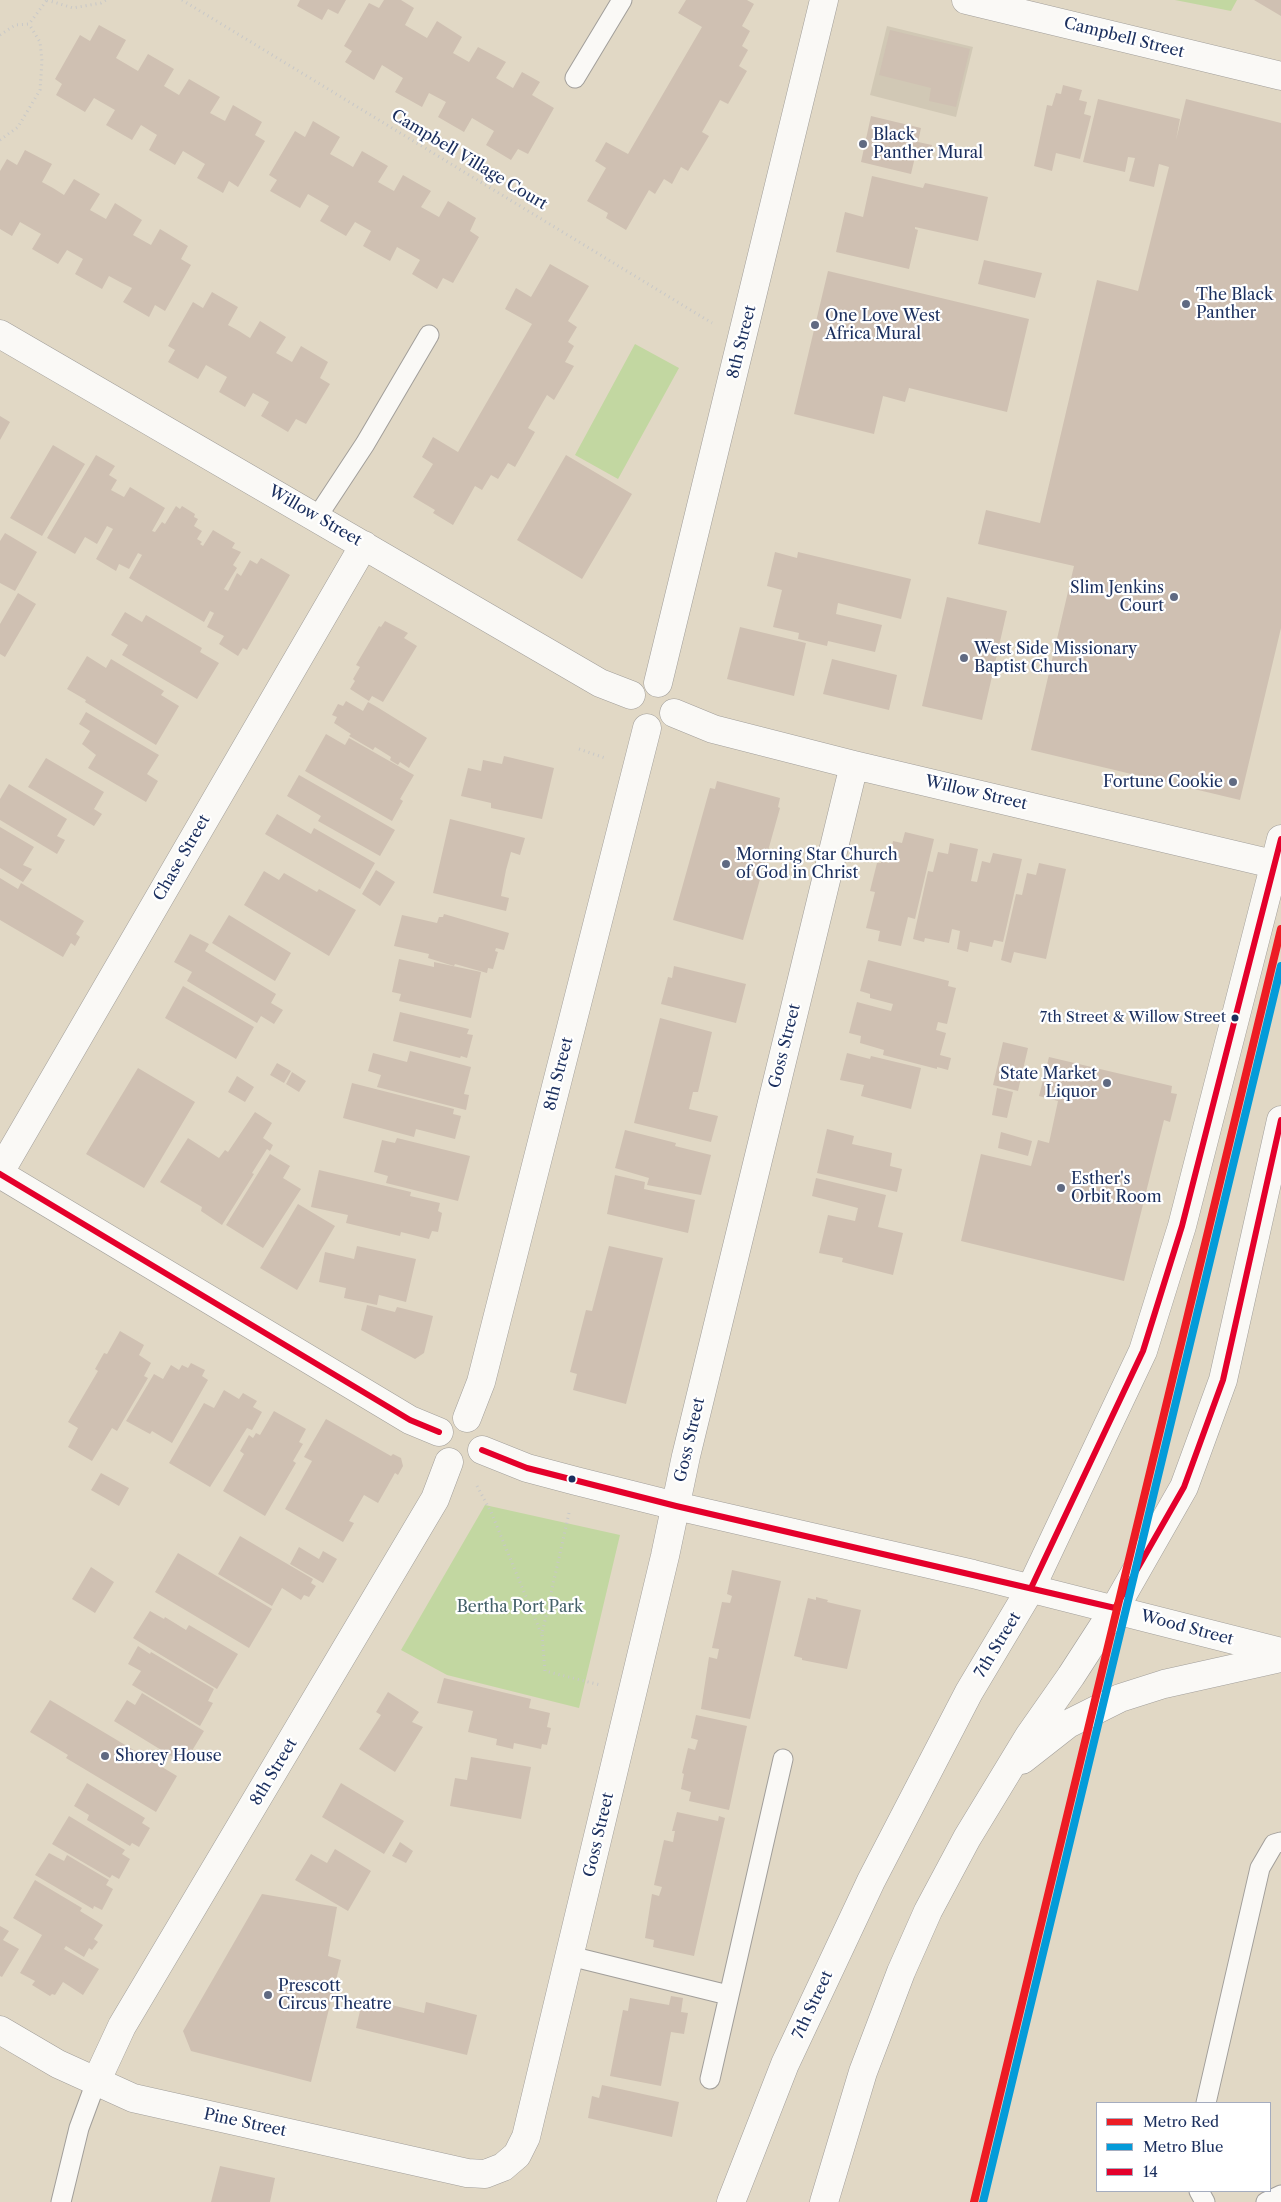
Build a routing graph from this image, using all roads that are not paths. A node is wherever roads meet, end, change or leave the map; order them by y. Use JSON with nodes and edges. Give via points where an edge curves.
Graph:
{"nodes":[{"id":1,"x":622,"y":0,"type":"edge"},
{"id":2,"x":824,"y":0,"type":"edge"},
{"id":3,"x":966,"y":0,"type":"edge"},
{"id":4,"x":1281,"y":76,"type":"edge"},
{"id":5,"x":575,"y":78,"type":"dead end"},
{"id":6,"x":0,"y":334,"type":"edge"},
{"id":7,"x":429,"y":335,"type":"dead end"},
{"id":8,"x":317,"y":517,"type":"junction"},
{"id":9,"x":364,"y":545,"type":"junction"},
{"id":10,"x":658,"y":683,"type":"junction"},
{"id":11,"x":631,"y":695,"type":"junction"},
{"id":12,"x":674,"y":713,"type":"junction"},
{"id":13,"x":647,"y":728,"type":"junction"},
{"id":14,"x":854,"y":765,"type":"junction"},
{"id":15,"x":1281,"y":838,"type":"edge"},
{"id":16,"x":1278,"y":865,"type":"edge"},
{"id":17,"x":1281,"y":1120,"type":"edge"},
{"id":18,"x":0,"y":1173,"type":"edge"},
{"id":19,"x":467,"y":1418,"type":"junction"},
{"id":20,"x":439,"y":1432,"type":"junction"},
{"id":21,"x":465,"y":1458,"type":"junction"},
{"id":22,"x":676,"y":1506,"type":"junction"},
{"id":23,"x":1031,"y":1588,"type":"junction"},
{"id":24,"x":1114,"y":1608,"type":"junction"},
{"id":25,"x":1281,"y":1652,"type":"edge"},
{"id":26,"x":1281,"y":1658,"type":"edge"},
{"id":27,"x":783,"y":1759,"type":"dead end"},
{"id":28,"x":1007,"y":1772,"type":"junction"},
{"id":29,"x":1281,"y":1842,"type":"edge"},
{"id":30,"x":570,"y":1956,"type":"junction"},
{"id":31,"x":728,"y":1995,"type":"junction"},
{"id":32,"x":0,"y":2030,"type":"edge"},
{"id":33,"x":710,"y":2079,"type":"dead end"},
{"id":34,"x":96,"y":2082,"type":"junction"},
{"id":35,"x":1206,"y":2102,"type":"edge"},
{"id":36,"x":503,"y":2167,"type":"joint"},
{"id":37,"x":1281,"y":2195,"type":"edge"},
{"id":38,"x":61,"y":2202,"type":"edge"},
{"id":39,"x":731,"y":2202,"type":"edge"},
{"id":40,"x":824,"y":2202,"type":"edge"},
{"id":41,"x":1266,"y":2202,"type":"edge"}],
"edges":[{"from":1,"to":5,"type":"lane"},
{"from":2,"to":10,"type":"street","name":"8th Street"},
{"from":3,"to":4,"type":"street","name":"Campbell Street"},
{"from":6,"to":8,"type":"street","name":"Willow Street"},
{"from":7,"to":8,"type":"lane","via":[[365,444]]},
{"from":8,"to":9,"type":"street","name":"Willow Street"},
{"from":9,"to":11,"type":"street","name":"Willow Street","via":[[600,682]]},
{"from":9,"to":18,"type":"street","name":"Chase Street"},
{"from":10,"to":11,"type":"street","via":[[642,684]]},
{"from":10,"to":12,"type":"street","via":[[673,694]]},
{"from":11,"to":13,"type":"street","via":[[628,705],[631,716],[637,724]]},
{"from":12,"to":13,"type":"street","via":[[664,726]]},
{"from":12,"to":14,"type":"street","name":"Willow Street","via":[[713,729]]},
{"from":13,"to":19,"type":"street","name":"8th Street","via":[[481,1382]]},
{"from":14,"to":16,"type":"street","name":"Willow Street"},
{"from":14,"to":22,"type":"street","name":"Goss Street"},
{"from":15,"to":16,"type":"street","name":"7th Street"},
{"from":16,"to":23,"type":"street","name":"7th Street","via":[[1182,1226],[1143,1351]]},
{"from":17,"to":24,"type":"street","via":[[1222,1380],[1184,1487]]},
{"from":18,"to":20,"type":"street","via":[[410,1420]]},
{"from":19,"to":20,"type":"street","via":[[450,1420]]},
{"from":19,"to":21,"type":"street","via":[[480,1427],[483,1434]]},
{"from":20,"to":21,"type":"street","via":[[439,1448]]},
{"from":21,"to":22,"type":"street","name":"Wood Street","via":[[527,1468]]},
{"from":21,"to":34,"type":"street","name":"8th Street","via":[[435,1499],[122,2026]]},
{"from":22,"to":23,"type":"street","name":"Wood Street"},
{"from":22,"to":30,"type":"street","name":"Goss Street"},
{"from":23,"to":24,"type":"street","name":"Wood Street"},
{"from":23,"to":39,"type":"street","name":"7th Street","via":[[969,1692],[871,1881],[785,2064]]},
{"from":24,"to":25,"type":"street","name":"Wood Street"},
{"from":24,"to":28,"type":"street"},
{"from":26,"to":28,"type":"street","via":[[1164,1684],[1120,1698],[1068,1724]]},
{"from":27,"to":31,"type":"lane"},
{"from":28,"to":40,"type":"street","via":[[949,1870],[901,1972],[863,2072]]},
{"from":29,"to":35,"type":"lane","via":[[1274,1844],[1260,1868]]},
{"from":30,"to":31,"type":"lane"},
{"from":30,"to":36,"type":"street","name":"Goss Street","via":[[526,2137],[517,2155]]},
{"from":31,"to":33,"type":"lane"},
{"from":32,"to":34,"type":"street","name":"Pine Street"},
{"from":34,"to":36,"type":"street","name":"Pine Street","via":[[133,2098],[467,2173],[485,2174]]},
{"from":34,"to":38,"type":"lane","via":[[79,2128]]},
{"from":37,"to":41,"type":"lane"}]}
